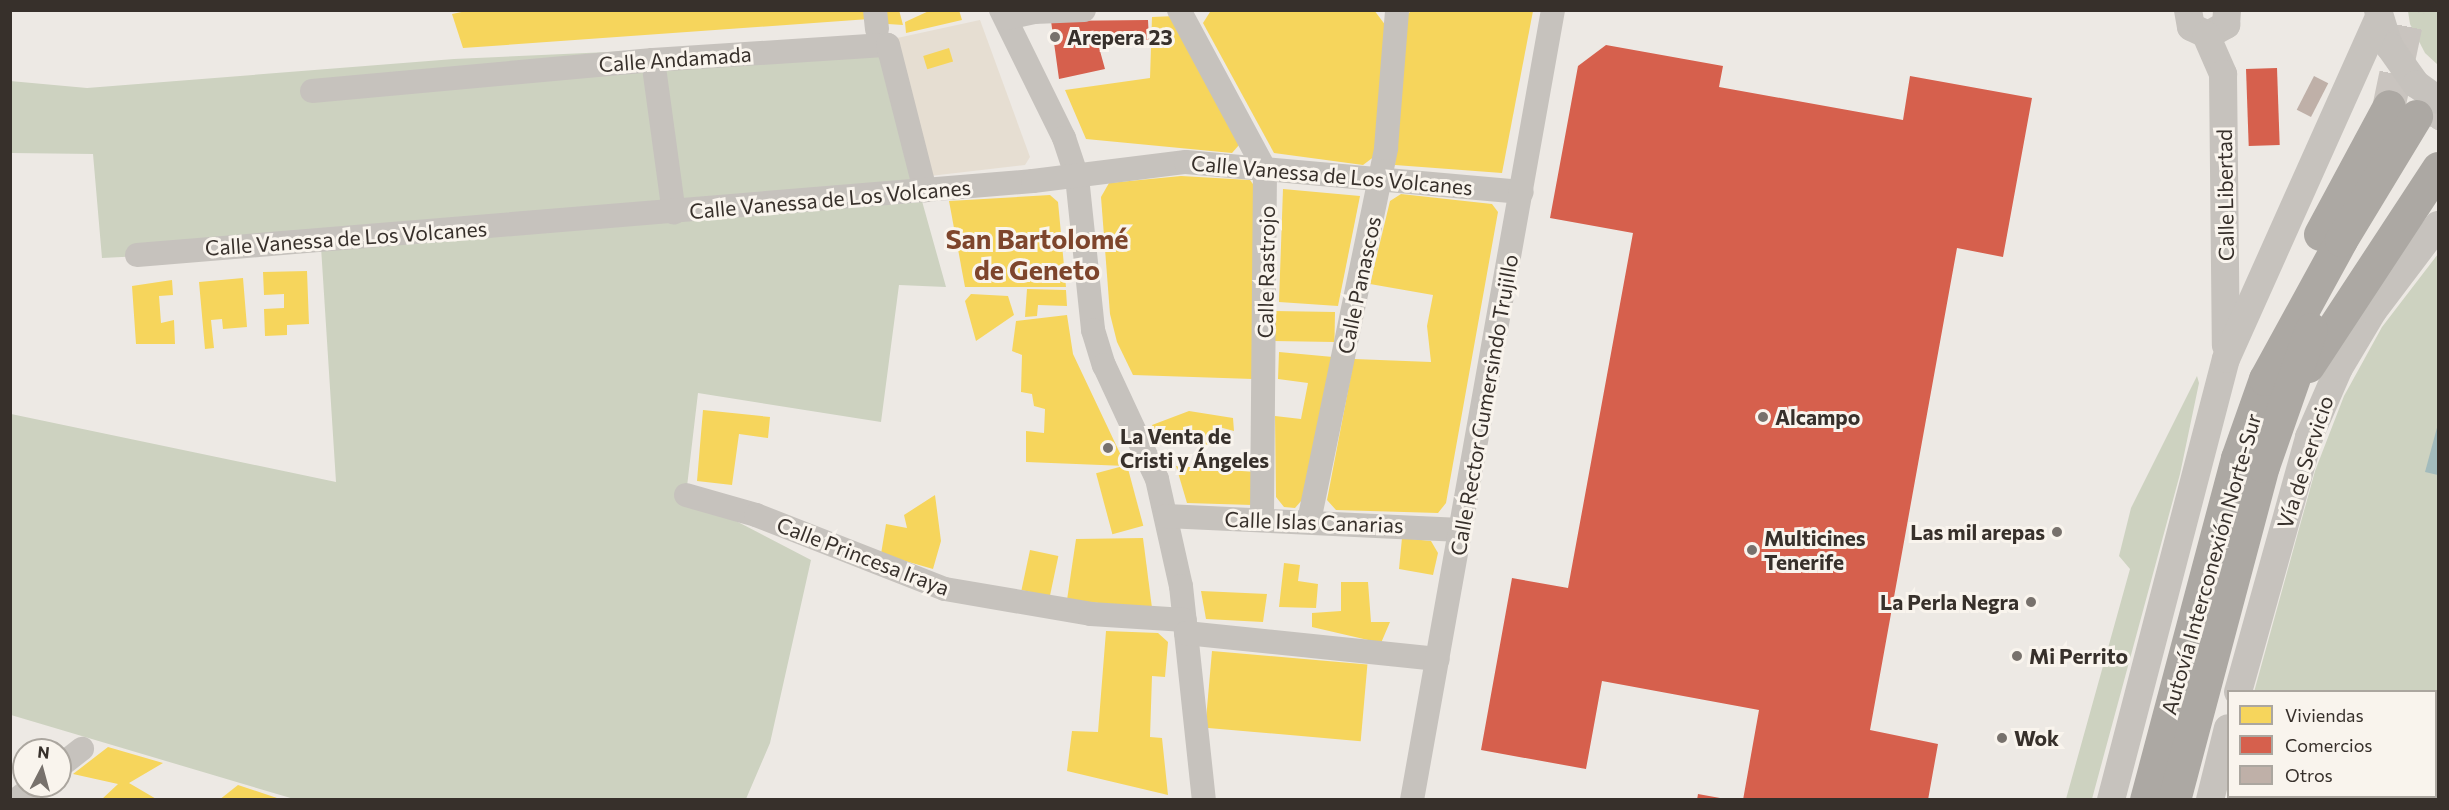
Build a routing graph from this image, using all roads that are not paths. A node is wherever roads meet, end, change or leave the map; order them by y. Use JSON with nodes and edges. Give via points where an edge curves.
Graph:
{"nodes":[{"id":1,"x":1084,"y":10,"type":"edge"},
{"id":2,"x":1179,"y":10,"type":"edge"},
{"id":3,"x":1397,"y":10,"type":"edge"},
{"id":4,"x":1553,"y":10,"type":"edge"},
{"id":5,"x":2188,"y":10,"type":"edge"},
{"id":6,"x":2228,"y":10,"type":"edge"},
{"id":7,"x":1004,"y":14,"type":"edge"},
{"id":8,"x":2379,"y":14,"type":"edge"},
{"id":9,"x":2206,"y":35,"type":"junction"},
{"id":10,"x":653,"y":60,"type":"junction"},
{"id":11,"x":312,"y":91,"type":"dead end"},
{"id":12,"x":2418,"y":112,"type":"edge"},
{"id":13,"x":2439,"y":168,"type":"edge"},
{"id":14,"x":1265,"y":170,"type":"junction"},
{"id":15,"x":1077,"y":177,"type":"junction"},
{"id":16,"x":1380,"y":179,"type":"junction"},
{"id":17,"x":925,"y":190,"type":"junction"},
{"id":18,"x":1522,"y":192,"type":"junction"},
{"id":19,"x":674,"y":213,"type":"junction"},
{"id":20,"x":2439,"y":225,"type":"edge"},
{"id":21,"x":137,"y":255,"type":"dead end"},
{"id":22,"x":2226,"y":359,"type":"junction"},
{"id":23,"x":2275,"y":389,"type":"junction"},
{"id":24,"x":686,"y":495,"type":"dead end"},
{"id":25,"x":1166,"y":516,"type":"junction"},
{"id":26,"x":1262,"y":520,"type":"junction"},
{"id":27,"x":1309,"y":521,"type":"junction"},
{"id":28,"x":1461,"y":530,"type":"junction"},
{"id":29,"x":1185,"y":627,"type":"junction"},
{"id":30,"x":1438,"y":659,"type":"junction"},
{"id":31,"x":2239,"y":690,"type":"edge"},
{"id":32,"x":2227,"y":742,"type":"edge"},
{"id":33,"x":82,"y":749,"type":"dead end"},
{"id":34,"x":72,"y":757,"type":"edge"},
{"id":35,"x":2223,"y":769,"type":"edge"},
{"id":36,"x":1204,"y":800,"type":"edge"},
{"id":37,"x":1412,"y":800,"type":"edge"},
{"id":38,"x":2111,"y":800,"type":"edge"},
{"id":39,"x":2146,"y":800,"type":"edge"},
{"id":40,"x":2174,"y":800,"type":"edge"},
{"id":41,"x":2210,"y":800,"type":"edge"}],
"edges":[{"from":1,"to":7,"type":"street"},
{"from":2,"to":14,"type":"street","name":"Calle Rastrojo"},
{"from":3,"to":16,"type":"street","name":"Calle Panascos"},
{"from":4,"to":18,"type":"street","name":"Calle Rector Gumersindo Trujillo"},
{"from":5,"to":9,"type":"street","name":"Calle Libertad","via":[[2191,27]]},
{"from":6,"to":9,"type":"street","via":[[2221,30]]},
{"from":7,"to":15,"type":"street","via":[[1064,138]]},
{"from":8,"to":12,"type":"street","via":[[2389,46],[2416,84]]},
{"from":8,"to":22,"type":"street"},
{"from":9,"to":22,"type":"street","name":"Calle Libertad","via":[[2223,74]]},
{"from":10,"to":11,"type":"street","name":"Calle Andamada"},
{"from":10,"to":17,"type":"street","name":"Calle Andamada","via":[[888,45]]},
{"from":10,"to":19,"type":"street"},
{"from":12,"to":23,"type":"highway","name":"Autovía Interconexión Norte-Sur","via":[[2341,240]]},
{"from":13,"to":23,"type":"highway"},
{"from":14,"to":15,"type":"street","name":"Calle Vanessa de Los Volcanes","via":[[1186,162]]},
{"from":14,"to":16,"type":"street","name":"Calle Vanessa de Los Volcanes"},
{"from":14,"to":26,"type":"street","name":"Calle Rastrojo"},
{"from":15,"to":17,"type":"street","name":"Calle Vanessa de Los Volcanes"},
{"from":15,"to":25,"type":"street","via":[[1093,330],[1104,365],[1157,479]]},
{"from":16,"to":18,"type":"street","name":"Calle Vanessa de Los Volcanes"},
{"from":16,"to":27,"type":"street","name":"Calle Panascos"},
{"from":17,"to":19,"type":"street","name":"Calle Vanessa de Los Volcanes"},
{"from":18,"to":28,"type":"street","name":"Calle Rector Gumersindo Trujillo"},
{"from":19,"to":21,"type":"street","name":"Calle Vanessa de Los Volcanes"},
{"from":20,"to":31,"type":"street","name":"Vía de Servicio","via":[[2373,311],[2334,378],[2309,437]]},
{"from":22,"to":38,"type":"street"},
{"from":23,"to":39,"type":"highway","name":"Autovía Interconexión Norte-Sur","via":[[2237,458]]},
{"from":23,"to":40,"type":"highway","name":"Autovía Interconexión Norte-Sur","via":[[2260,477]]},
{"from":24,"to":29,"type":"street","name":"Calle Princesa Iraya","via":[[756,515],[945,589]]},
{"from":25,"to":26,"type":"street","name":"Calle Islas Canarias"},
{"from":25,"to":29,"type":"street"},
{"from":26,"to":27,"type":"street","name":"Calle Islas Canarias"},
{"from":27,"to":28,"type":"street","name":"Calle Islas Canarias"},
{"from":28,"to":30,"type":"street","name":"Calle Rector Gumersindo Trujillo"},
{"from":29,"to":30,"type":"street","name":"Calle Princesa Iraya"},
{"from":29,"to":36,"type":"street"},
{"from":30,"to":37,"type":"street","name":"Calle Rector Gumersindo Trujillo"},
{"from":32,"to":35,"type":"street"},
{"from":33,"to":34,"type":"street"},
{"from":35,"to":41,"type":"street"}]}
